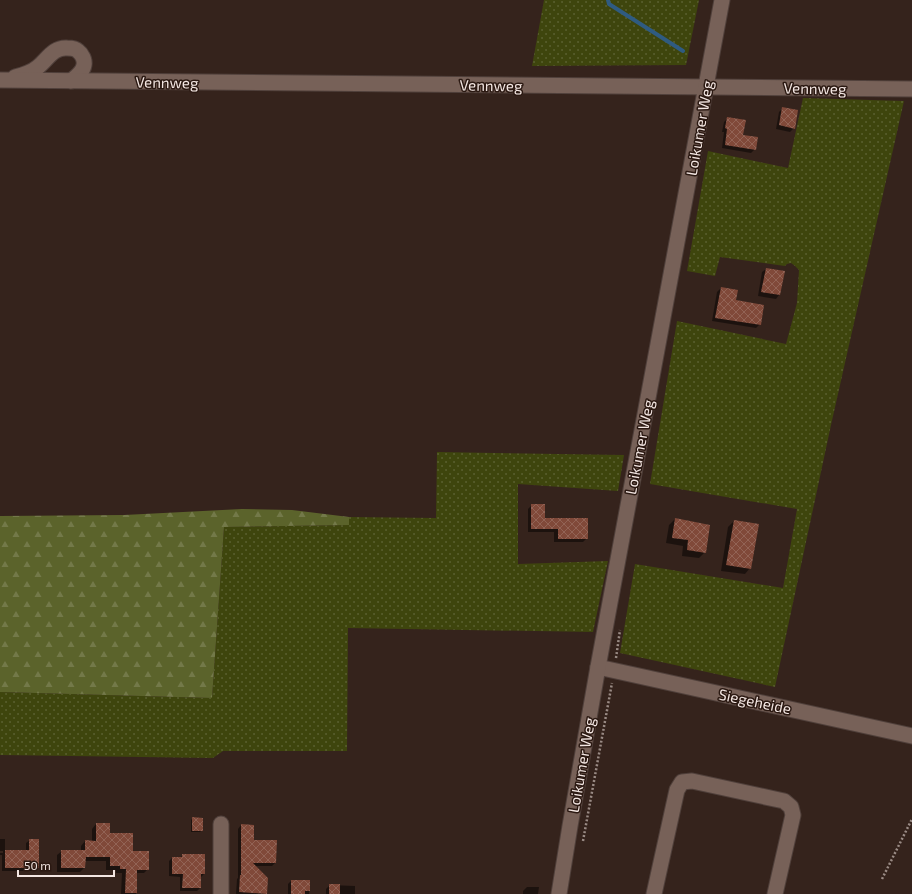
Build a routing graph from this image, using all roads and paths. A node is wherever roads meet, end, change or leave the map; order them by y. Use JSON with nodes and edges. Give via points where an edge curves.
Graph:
{"nodes":[{"id":1,"x":722,"y":0,"type":"edge"},
{"id":2,"x":2,"y":80,"type":"edge"},
{"id":3,"x":71,"y":81,"type":"junction"},
{"id":4,"x":706,"y":87,"type":"junction"},
{"id":5,"x":912,"y":89,"type":"edge"},
{"id":6,"x":598,"y":667,"type":"junction"},
{"id":7,"x":912,"y":736,"type":"edge"},
{"id":8,"x":912,"y":819,"type":"edge"},
{"id":9,"x":221,"y":824,"type":"dead end"},
{"id":10,"x":882,"y":879,"type":"dead end"},
{"id":11,"x":221,"y":894,"type":"edge"},
{"id":12,"x":559,"y":894,"type":"edge"},
{"id":13,"x":654,"y":894,"type":"edge"},
{"id":14,"x":775,"y":894,"type":"edge"}],
"edges":[{"from":1,"to":4,"type":"street","name":"Loikumer Weg"},
{"from":2,"to":3,"type":"street","name":"Vennweg"},
{"from":2,"to":3,"type":"street","name":"Vennweg","via":[[30,72],[62,47],[73,48],[83,57],[84,65],[80,73]]},
{"from":3,"to":4,"type":"street","name":"Vennweg"},
{"from":4,"to":5,"type":"street","name":"Vennweg"},
{"from":4,"to":6,"type":"street","name":"Loikumer Weg"},
{"from":6,"to":7,"type":"street","name":"Siegeheide"},
{"from":6,"to":12,"type":"street","name":"Loikumer Weg"},
{"from":8,"to":10,"type":"path"},
{"from":9,"to":11,"type":"street"},
{"from":13,"to":14,"type":"street","via":[[677,790],[682,782],[692,781],[784,801],[791,807],[793,815]]}]}
